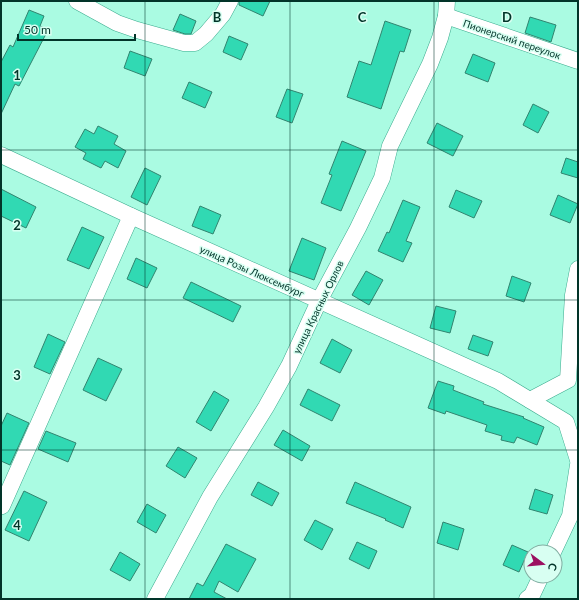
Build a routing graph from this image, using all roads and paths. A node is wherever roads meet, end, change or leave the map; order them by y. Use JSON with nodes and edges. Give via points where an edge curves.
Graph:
{"nodes":[{"id":1,"x":77,"y":1,"type":"edge"},
{"id":2,"x":230,"y":1,"type":"edge"},
{"id":3,"x":446,"y":9,"type":"edge"},
{"id":4,"x":578,"y":61,"type":"edge"},
{"id":5,"x":1,"y":155,"type":"edge"},
{"id":6,"x":131,"y":216,"type":"junction"},
{"id":7,"x":578,"y":269,"type":"edge"},
{"id":8,"x":319,"y":301,"type":"junction"},
{"id":9,"x":530,"y":400,"type":"junction"},
{"id":10,"x":578,"y":460,"type":"edge"},
{"id":11,"x":578,"y":465,"type":"edge"},
{"id":12,"x":2,"y":506,"type":"edge"},
{"id":13,"x":557,"y":544,"type":"edge"},
{"id":14,"x":538,"y":584,"type":"edge"},
{"id":15,"x":534,"y":598,"type":"edge"},
{"id":16,"x":155,"y":599,"type":"edge"}],
"edges":[{"from":1,"to":2,"type":"street","via":[[117,23],[184,44],[195,43],[206,34]]},
{"from":3,"to":4,"type":"street","name":"Пионерский переулок"},
{"from":3,"to":8,"type":"street","name":"улица Красных Орлов","via":[[440,38],[390,146],[382,178]]},
{"from":5,"to":6,"type":"street","name":"улица Розы Люксембург"},
{"from":6,"to":8,"type":"street","name":"улица Розы Люксембург"},
{"from":6,"to":12,"type":"street"},
{"from":7,"to":9,"type":"street","via":[[573,295],[568,380]]},
{"from":8,"to":9,"type":"street","name":"улица Розы Люксембург","via":[[498,381]]},
{"from":8,"to":16,"type":"street","name":"улица Красных Орлов","via":[[289,366],[210,497]]},
{"from":9,"to":10,"type":"street","name":"улица Розы Люксембург","via":[[566,422]]},
{"from":11,"to":13,"type":"street","via":[[570,516]]},
{"from":14,"to":15,"type":"street"}]}
